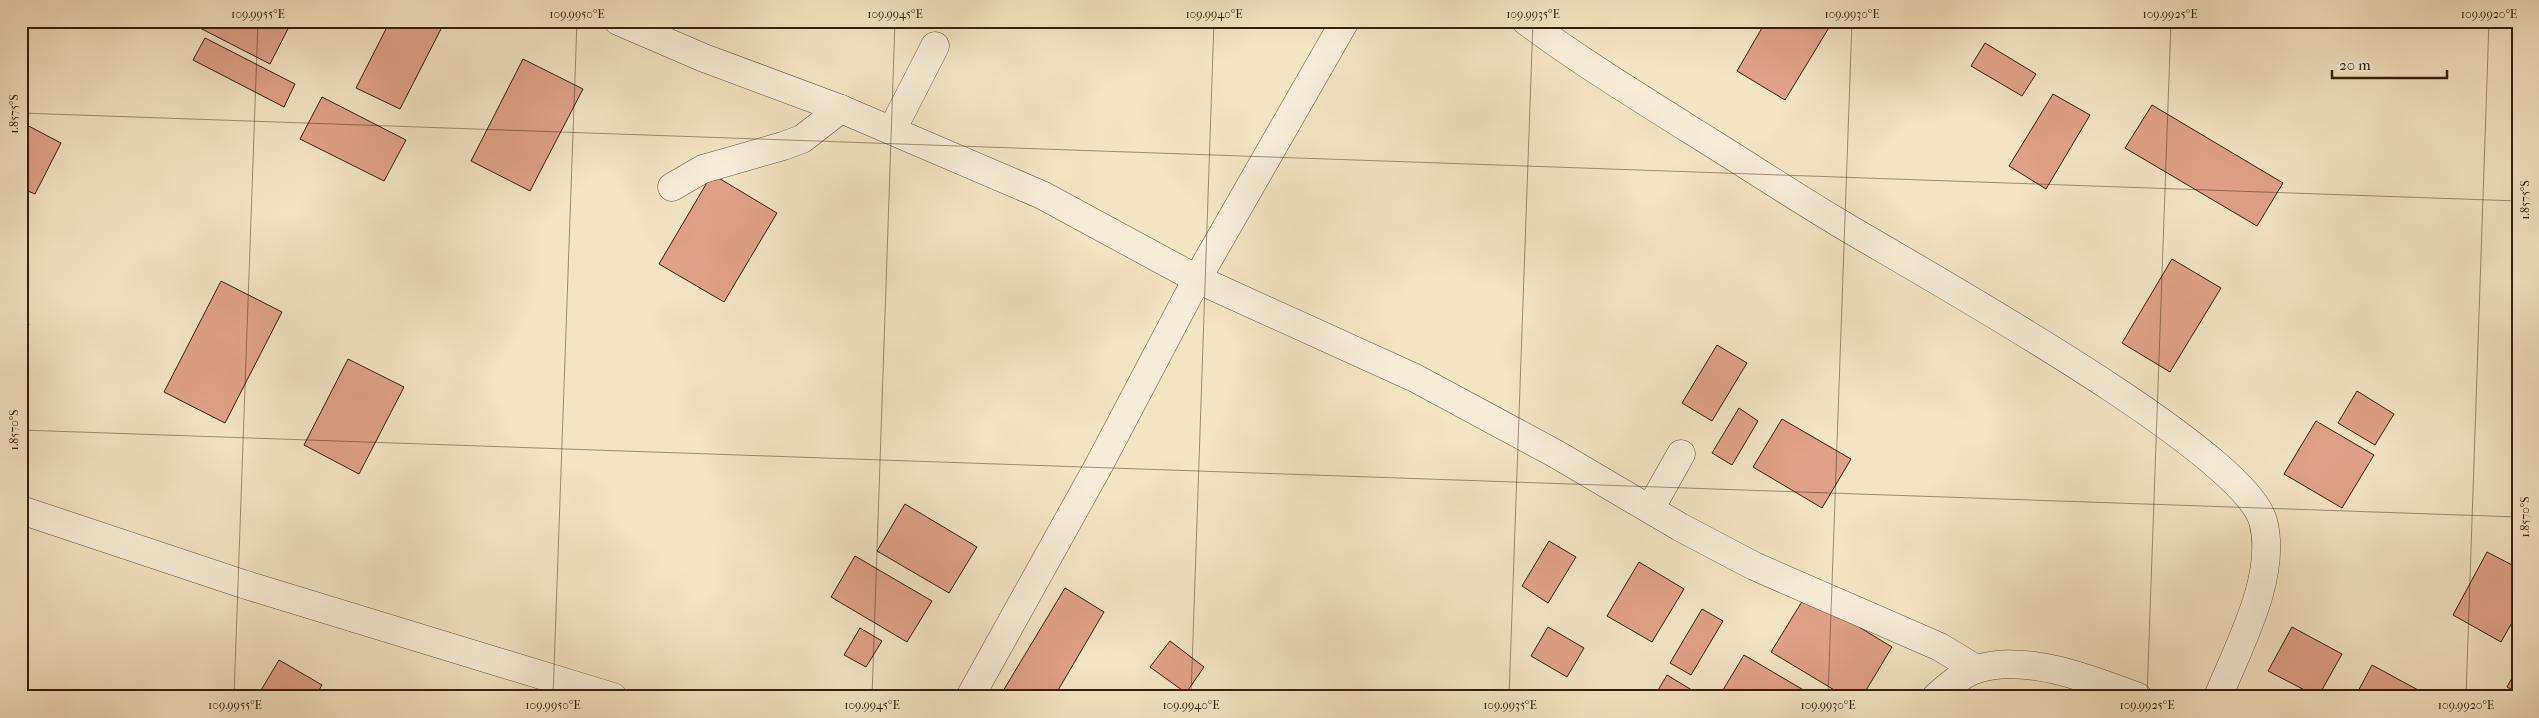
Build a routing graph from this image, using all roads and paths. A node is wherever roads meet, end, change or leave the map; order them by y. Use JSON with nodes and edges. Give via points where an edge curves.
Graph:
{"nodes":[{"id":1,"x":618,"y":21,"type":"edge"},
{"id":2,"x":1345,"y":21,"type":"edge"},
{"id":3,"x":1526,"y":21,"type":"edge"},
{"id":4,"x":935,"y":46,"type":"dead end"},
{"id":5,"x":841,"y":109,"type":"junction"},
{"id":6,"x":892,"y":130,"type":"junction"},
{"id":7,"x":672,"y":187,"type":"dead end"},
{"id":8,"x":1197,"y":279,"type":"junction"},
{"id":9,"x":1681,"y":454,"type":"dead end"},
{"id":10,"x":1650,"y":509,"type":"junction"},
{"id":11,"x":21,"y":510,"type":"edge"},
{"id":12,"x":1976,"y":669,"type":"junction"},
{"id":13,"x":613,"y":697,"type":"edge"},
{"id":14,"x":970,"y":697,"type":"edge"},
{"id":15,"x":1936,"y":697,"type":"edge"},
{"id":16,"x":2138,"y":697,"type":"edge"},
{"id":17,"x":2218,"y":697,"type":"edge"}],
"edges":[{"from":1,"to":5,"type":"street","via":[[704,58]]},
{"from":2,"to":8,"type":"street"},
{"from":3,"to":17,"type":"street","via":[[1570,53],[1833,220],[2089,373],[2185,440],[2231,478],[2255,503],[2263,521],[2266,559],[2257,601]]},
{"from":4,"to":6,"type":"street"},
{"from":5,"to":6,"type":"street"},
{"from":5,"to":7,"type":"street","via":[[802,139],[703,169]]},
{"from":6,"to":8,"type":"street","via":[[1042,195]]},
{"from":8,"to":10,"type":"street","via":[[1415,378]]},
{"from":8,"to":14,"type":"street","via":[[1095,474]]},
{"from":9,"to":10,"type":"street"},
{"from":10,"to":12,"type":"street","via":[[1754,566],[1940,647]]},
{"from":11,"to":13,"type":"street","via":[[243,584]]},
{"from":12,"to":15,"type":"street"},
{"from":12,"to":16,"type":"street","via":[[2010,664],[2047,668]]}]}
